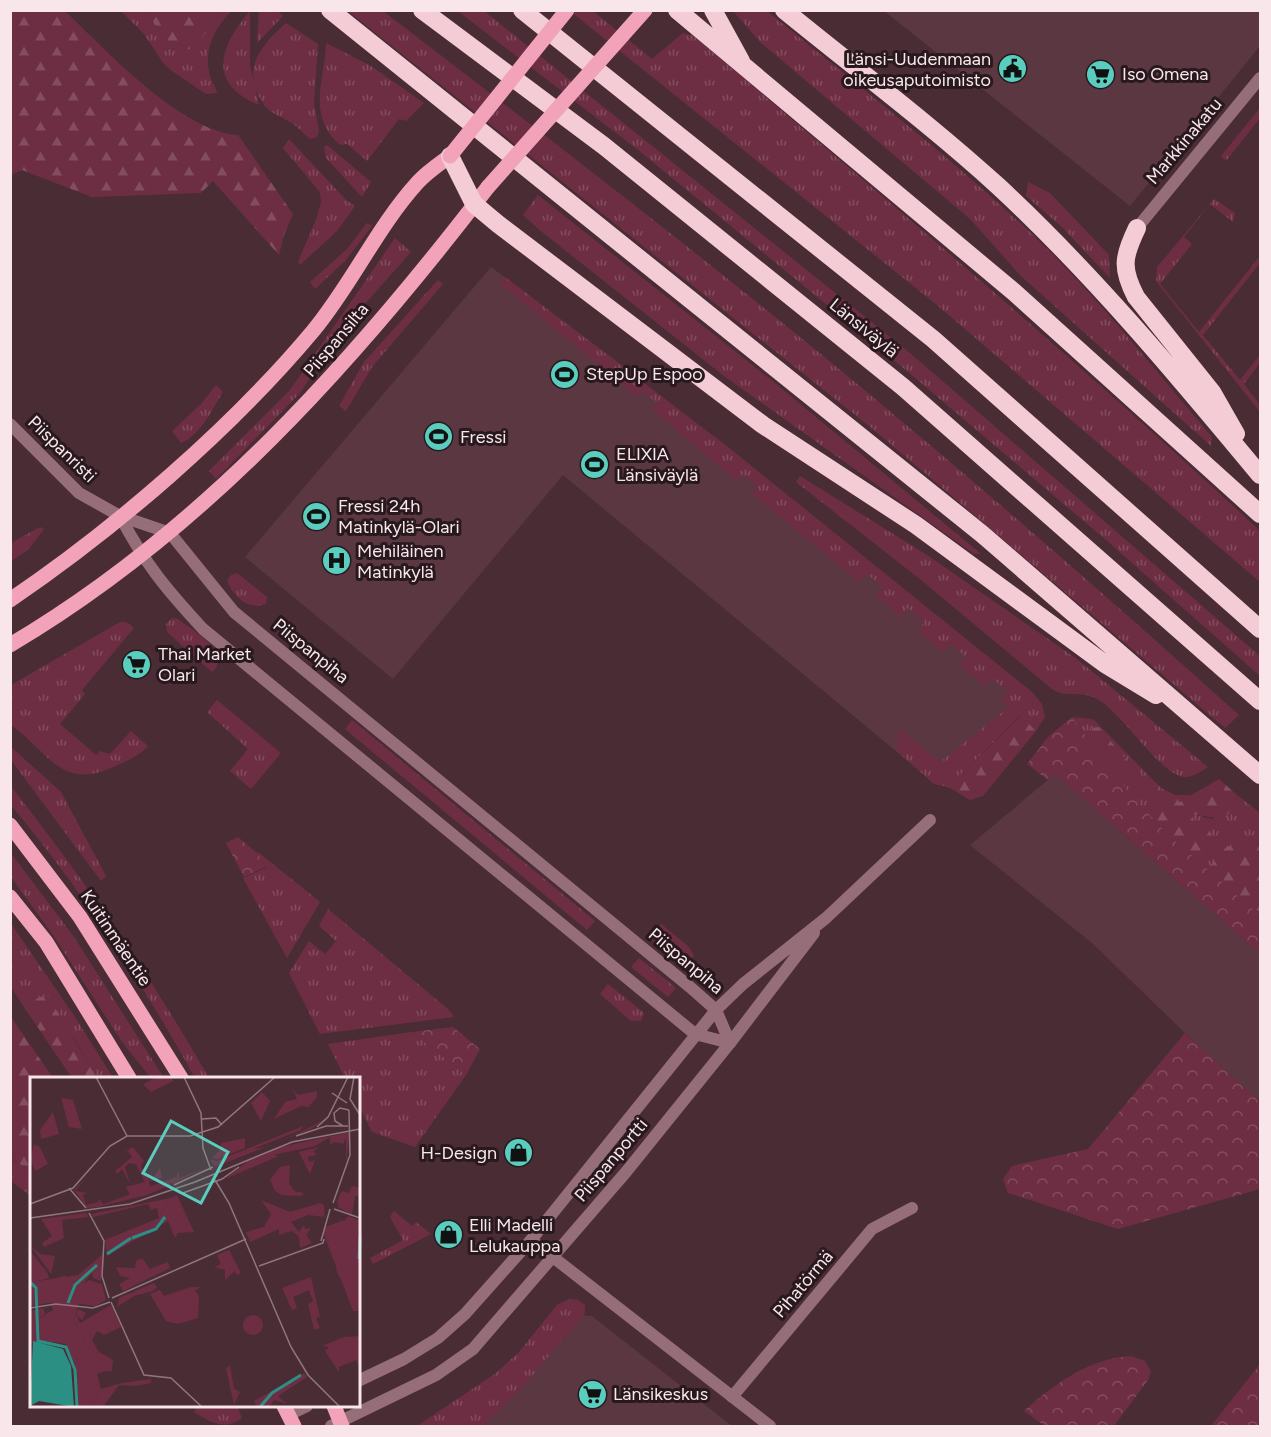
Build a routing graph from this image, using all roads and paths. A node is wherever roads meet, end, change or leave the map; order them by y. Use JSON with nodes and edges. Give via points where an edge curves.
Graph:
{"nodes":[{"id":1,"x":330,"y":10,"type":"edge"},
{"id":2,"x":422,"y":10,"type":"edge"},
{"id":3,"x":522,"y":10,"type":"edge"},
{"id":4,"x":567,"y":10,"type":"edge"},
{"id":5,"x":645,"y":10,"type":"edge"},
{"id":6,"x":677,"y":10,"type":"edge"},
{"id":7,"x":713,"y":10,"type":"edge"},
{"id":8,"x":784,"y":10,"type":"edge"},
{"id":9,"x":743,"y":65,"type":"junction"},
{"id":10,"x":1260,"y":78,"type":"edge"},
{"id":11,"x":450,"y":156,"type":"junction"},
{"id":12,"x":474,"y":204,"type":"junction"},
{"id":13,"x":1137,"y":228,"type":"joint"},
{"id":14,"x":10,"y":424,"type":"edge"},
{"id":15,"x":1259,"y":474,"type":"edge"},
{"id":16,"x":1260,"y":514,"type":"edge"},
{"id":17,"x":120,"y":516,"type":"junction"},
{"id":18,"x":170,"y":533,"type":"junction"},
{"id":19,"x":140,"y":556,"type":"junction"},
{"id":20,"x":10,"y":600,"type":"edge"},
{"id":21,"x":1260,"y":629,"type":"edge"},
{"id":22,"x":10,"y":645,"type":"edge"},
{"id":23,"x":1260,"y":701,"type":"edge"},
{"id":24,"x":1198,"y":721,"type":"junction"},
{"id":25,"x":1260,"y":775,"type":"edge"},
{"id":26,"x":930,"y":820,"type":"dead end"},
{"id":27,"x":10,"y":825,"type":"edge"},
{"id":28,"x":10,"y":897,"type":"edge"},
{"id":29,"x":826,"y":918,"type":"junction"},
{"id":30,"x":716,"y":1010,"type":"junction"},
{"id":31,"x":695,"y":1034,"type":"junction"},
{"id":32,"x":730,"y":1043,"type":"junction"},
{"id":33,"x":128,"y":1077,"type":"edge"},
{"id":34,"x":181,"y":1077,"type":"edge"},
{"id":35,"x":912,"y":1208,"type":"dead end"},
{"id":36,"x":531,"y":1240,"type":"junction"},
{"id":37,"x":552,"y":1257,"type":"junction"},
{"id":38,"x":360,"y":1380,"type":"edge"},
{"id":39,"x":732,"y":1397,"type":"junction"},
{"id":40,"x":305,"y":1407,"type":"edge"},
{"id":41,"x":334,"y":1407,"type":"edge"},
{"id":42,"x":289,"y":1416,"type":"edge"},
{"id":43,"x":338,"y":1425,"type":"edge"},
{"id":44,"x":770,"y":1426,"type":"edge"}],
"edges":[{"from":1,"to":24,"type":"highway","via":[[982,534]]},
{"from":2,"to":23,"type":"highway","name":"Länsiväylä","via":[[604,146],[903,387]]},
{"from":3,"to":21,"type":"highway","name":"Länsiväylä","via":[[933,339]]},
{"from":4,"to":11,"type":"main road","name":"Piispansilta","bridge":true},
{"from":5,"to":12,"type":"main road","name":"Piispansilta","bridge":true},
{"from":6,"to":9,"type":"highway"},
{"from":7,"to":9,"type":"highway"},
{"from":8,"to":15,"type":"highway","via":[[938,135],[1061,248]]},
{"from":9,"to":16,"type":"highway","via":[[1014,292]]},
{"from":10,"to":13,"type":"street","name":"Markkinakatu"},
{"from":11,"to":12,"type":"highway"},
{"from":11,"to":17,"type":"main road","name":"Piispansilta","via":[[413,188],[306,339],[228,420]]},
{"from":12,"to":18,"type":"main road","name":"Piispansilta","via":[[309,402]]},
{"from":12,"to":24,"type":"highway","via":[[764,425],[916,525],[1105,664]]},
{"from":13,"to":15,"type":"highway","via":[[1124,261],[1130,285],[1212,392]]},
{"from":14,"to":17,"type":"street","name":"Piispanristi","via":[[79,492]]},
{"from":17,"to":18,"type":"street"},
{"from":17,"to":19,"type":"street"},
{"from":17,"to":20,"type":"main road","name":"Piispansilta"},
{"from":18,"to":19,"type":"main road","name":"Piispansilta"},
{"from":18,"to":30,"type":"street","name":"Piispanpiha","via":[[234,612]]},
{"from":19,"to":22,"type":"main road","name":"Piispansilta","via":[[48,623]]},
{"from":19,"to":31,"type":"street","via":[[203,629]]},
{"from":24,"to":25,"type":"highway"},
{"from":26,"to":29,"type":"street","name":"Piispanportti"},
{"from":27,"to":34,"type":"main road","name":"Kuitinmäentie","via":[[80,917]]},
{"from":28,"to":33,"type":"main road","via":[[46,942]]},
{"from":29,"to":30,"type":"street","name":"Piispanportti"},
{"from":29,"to":32,"type":"street","name":"Piispanportti"},
{"from":30,"to":31,"type":"street","name":"Piispanportti"},
{"from":30,"to":32,"type":"street","name":"Piispanpiha"},
{"from":31,"to":32,"type":"street"},
{"from":31,"to":36,"type":"street","name":"Piispanportti"},
{"from":32,"to":37,"type":"street","name":"Piispanportti"},
{"from":35,"to":39,"type":"street","name":"Pihatörmä","via":[[872,1229]]},
{"from":36,"to":37,"type":"street"},
{"from":36,"to":38,"type":"street","name":"Piispanportti","via":[[465,1314],[438,1338]]},
{"from":37,"to":39,"type":"street"},
{"from":37,"to":43,"type":"street","name":"Piispanportti","via":[[473,1349],[436,1375]]},
{"from":39,"to":44,"type":"street"},
{"from":40,"to":42,"type":"street"},
{"from":41,"to":43,"type":"main road"}]}
